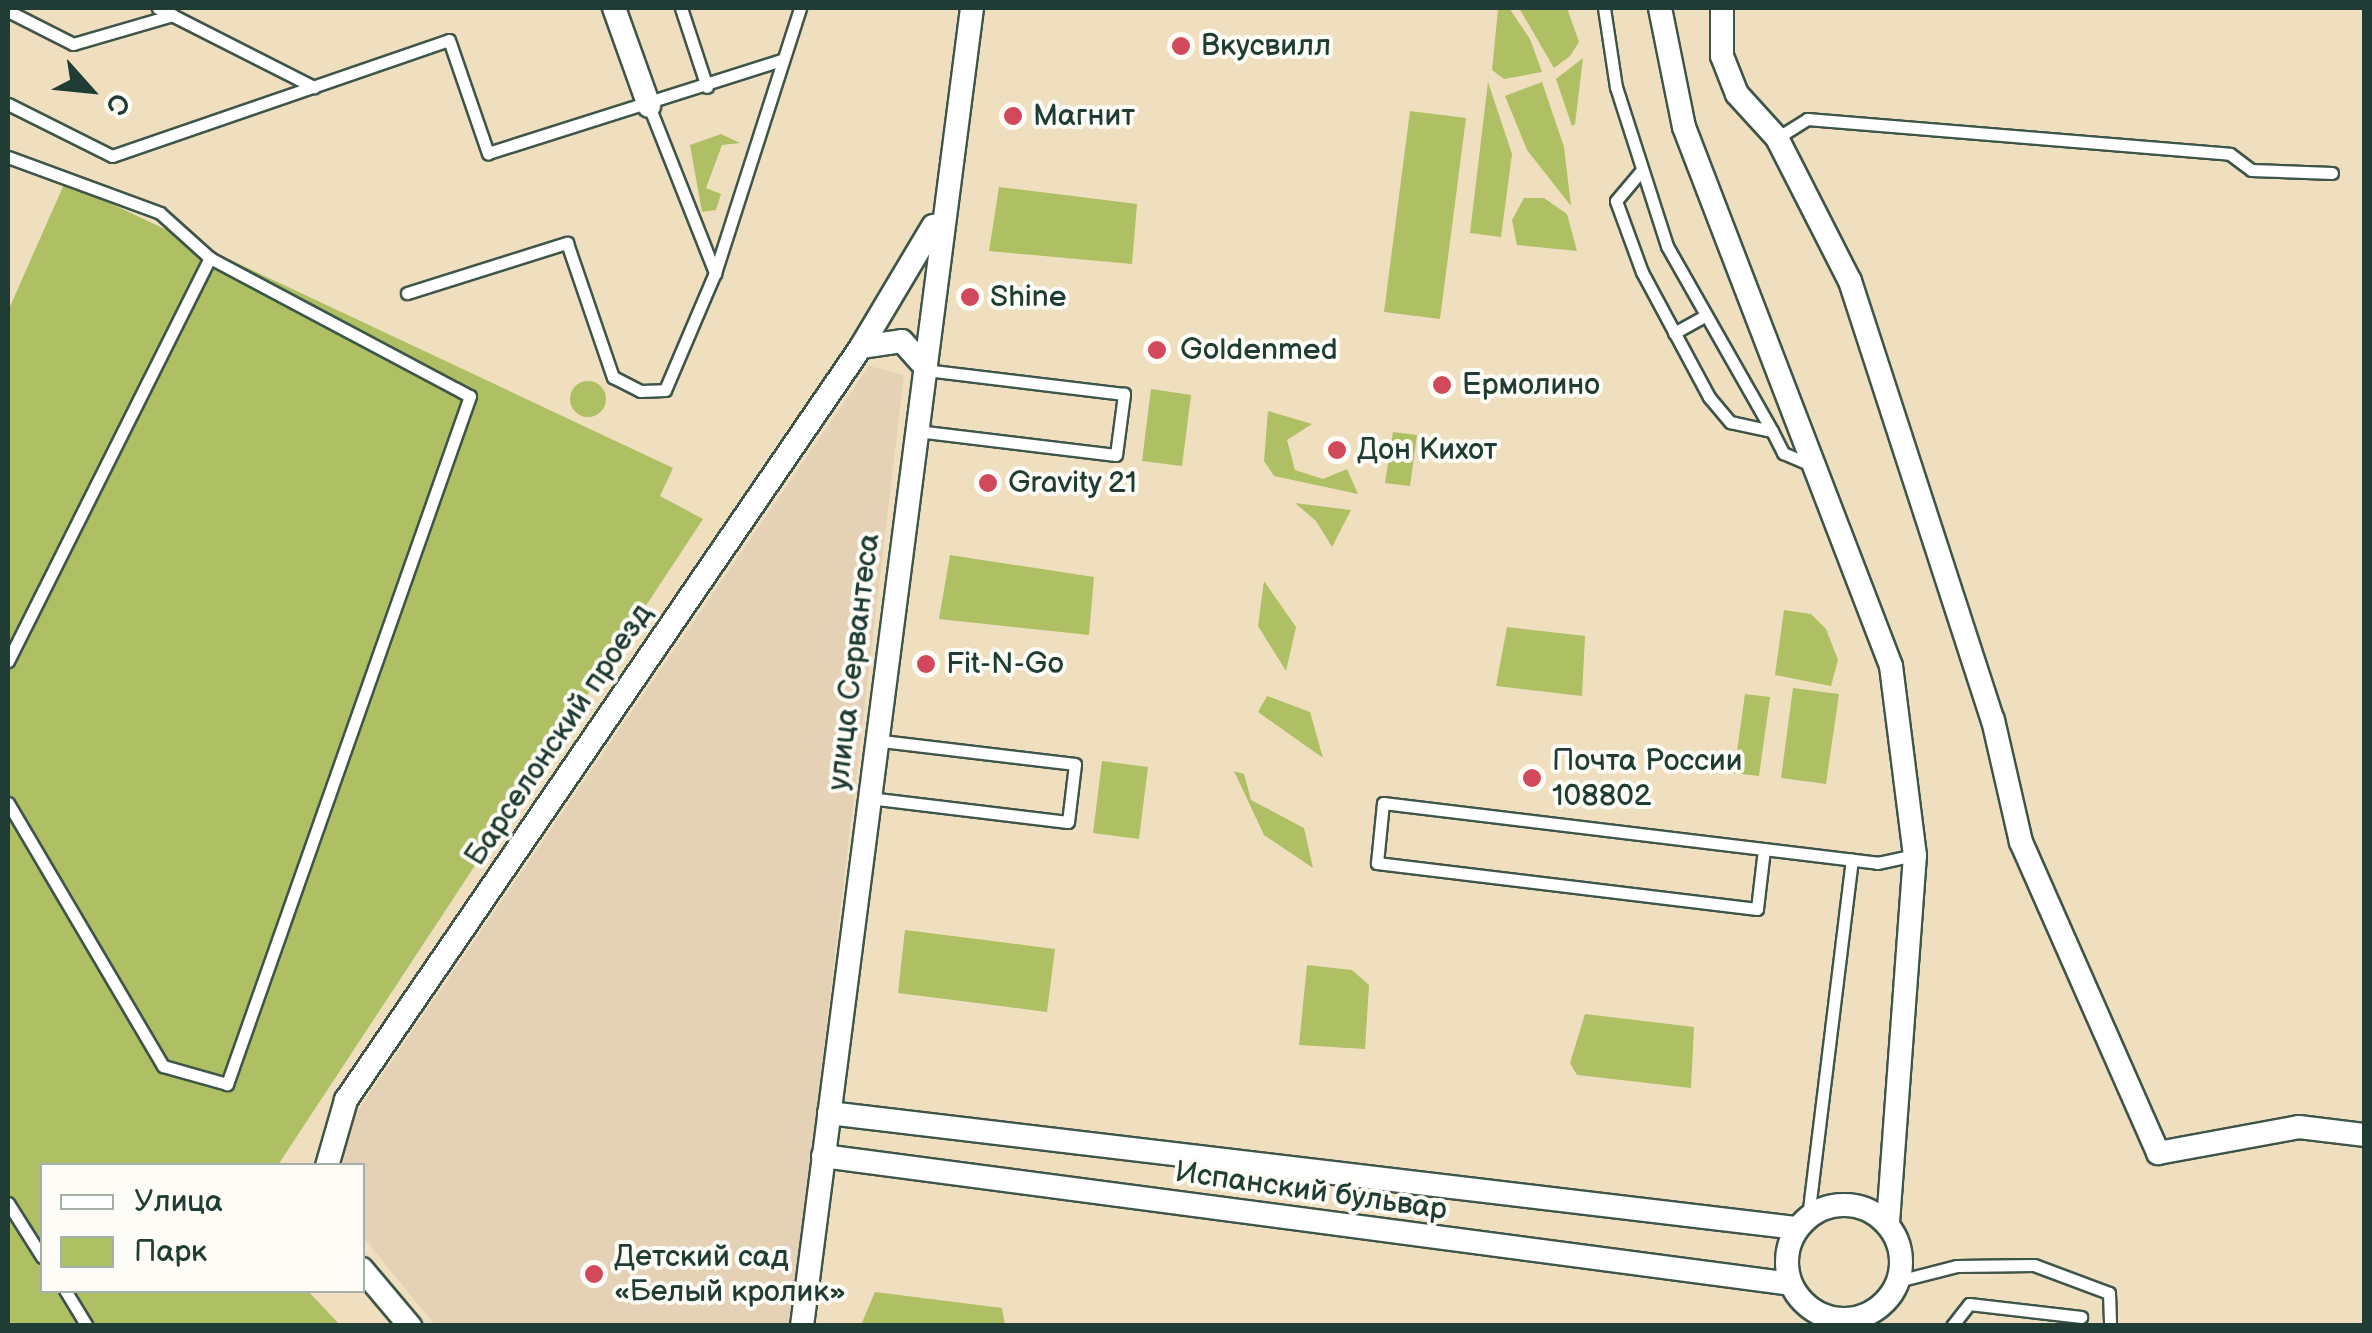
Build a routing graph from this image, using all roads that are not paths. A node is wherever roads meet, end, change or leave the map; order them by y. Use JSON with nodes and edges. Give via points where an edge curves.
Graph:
{"nodes":[{"id":1,"x":158,"y":8,"type":"edge"},
{"id":2,"x":614,"y":8,"type":"edge"},
{"id":3,"x":681,"y":8,"type":"edge"},
{"id":4,"x":800,"y":8,"type":"edge"},
{"id":5,"x":972,"y":8,"type":"edge"},
{"id":6,"x":1604,"y":8,"type":"edge"},
{"id":7,"x":1660,"y":8,"type":"edge"},
{"id":8,"x":1722,"y":8,"type":"edge"},
{"id":9,"x":8,"y":11,"type":"edge"},
{"id":10,"x":173,"y":15,"type":"junction"},
{"id":11,"x":782,"y":60,"type":"junction"},
{"id":12,"x":314,"y":87,"type":"junction"},
{"id":13,"x":708,"y":88,"type":"junction"},
{"id":14,"x":8,"y":104,"type":"edge"},
{"id":15,"x":650,"y":106,"type":"junction"},
{"id":16,"x":1777,"y":138,"type":"junction"},
{"id":17,"x":8,"y":157,"type":"edge"},
{"id":18,"x":1640,"y":172,"type":"junction"},
{"id":19,"x":2332,"y":173,"type":"dead end"},
{"id":20,"x":942,"y":210,"type":"junction"},
{"id":21,"x":210,"y":258,"type":"junction"},
{"id":22,"x":715,"y":273,"type":"junction"},
{"id":23,"x":407,"y":293,"type":"dead end"},
{"id":24,"x":1701,"y":318,"type":"junction"},
{"id":25,"x":1674,"y":333,"type":"junction"},
{"id":26,"x":861,"y":347,"type":"junction"},
{"id":27,"x":921,"y":366,"type":"junction"},
{"id":28,"x":913,"y":430,"type":"junction"},
{"id":29,"x":1772,"y":431,"type":"junction"},
{"id":30,"x":1817,"y":466,"type":"junction"},
{"id":31,"x":8,"y":661,"type":"edge"},
{"id":32,"x":874,"y":740,"type":"junction"},
{"id":33,"x":867,"y":798,"type":"junction"},
{"id":34,"x":8,"y":803,"type":"edge"},
{"id":35,"x":1764,"y":849,"type":"junction"},
{"id":36,"x":1915,"y":855,"type":"junction"},
{"id":37,"x":1852,"y":860,"type":"junction"},
{"id":38,"x":828,"y":1113,"type":"junction"},
{"id":39,"x":2364,"y":1136,"type":"edge"},
{"id":40,"x":823,"y":1156,"type":"junction"},
{"id":41,"x":328,"y":1163,"type":"edge"},
{"id":42,"x":8,"y":1203,"type":"edge"},
{"id":43,"x":1802,"y":1223,"type":"junction"},
{"id":44,"x":1888,"y":1225,"type":"junction"},
{"id":45,"x":40,"y":1253,"type":"edge"},
{"id":46,"x":365,"y":1273,"type":"edge"},
{"id":47,"x":1898,"y":1281,"type":"junction"},
{"id":48,"x":1791,"y":1284,"type":"junction"},
{"id":49,"x":66,"y":1293,"type":"edge"},
{"id":50,"x":2081,"y":1317,"type":"dead end"},
{"id":51,"x":1810,"y":1318,"type":"edge"},
{"id":52,"x":87,"y":1326,"type":"edge"},
{"id":53,"x":410,"y":1326,"type":"edge"},
{"id":54,"x":802,"y":1326,"type":"edge"},
{"id":55,"x":1952,"y":1326,"type":"edge"},
{"id":56,"x":2110,"y":1326,"type":"edge"}],
"edges":[{"from":1,"to":10,"type":"lane"},
{"from":2,"to":15,"type":"street"},
{"from":3,"to":13,"type":"lane"},
{"from":4,"to":11,"type":"lane"},
{"from":5,"to":20,"type":"street","name":"улица Сервантеса"},
{"from":6,"to":18,"type":"lane"},
{"from":7,"to":30,"type":"street","via":[[1684,127]]},
{"from":8,"to":16,"type":"street","via":[[1722,56],[1737,94]]},
{"from":9,"to":10,"type":"lane","via":[[73,44]]},
{"from":10,"to":12,"type":"lane"},
{"from":11,"to":13,"type":"lane"},
{"from":11,"to":22,"type":"lane"},
{"from":12,"to":14,"type":"lane","via":[[112,156]]},
{"from":12,"to":15,"type":"lane","via":[[449,40],[488,152]]},
{"from":13,"to":15,"type":"lane"},
{"from":15,"to":22,"type":"lane"},
{"from":16,"to":19,"type":"lane","via":[[1808,119],[2230,154],[2251,170]]},
{"from":16,"to":39,"type":"street","via":[[1850,280],[1993,720],[2021,842],[2158,1152],[2299,1127]]},
{"from":17,"to":21,"type":"lane","via":[[160,213]]},
{"from":18,"to":24,"type":"lane"},
{"from":18,"to":25,"type":"lane","via":[[1616,201]]},
{"from":20,"to":26,"type":"street","name":"Барселонский проезд"},
{"from":20,"to":27,"type":"street","name":"улица Сервантеса"},
{"from":21,"to":31,"type":"lane"},
{"from":21,"to":34,"type":"lane","via":[[470,396],[227,1084],[163,1066]]},
{"from":22,"to":23,"type":"lane","via":[[664,390],[640,391],[613,376],[567,244]]},
{"from":24,"to":25,"type":"lane"},
{"from":24,"to":29,"type":"lane"},
{"from":25,"to":29,"type":"lane","via":[[1717,410],[1746,430]]},
{"from":26,"to":27,"type":"street","via":[[889,338]]},
{"from":26,"to":41,"type":"street","name":"Барселонский проезд","via":[[346,1100]]},
{"from":27,"to":28,"type":"street","name":"улица Сервантеса"},
{"from":27,"to":28,"type":"lane","via":[[1124,394],[1116,454]]},
{"from":28,"to":32,"type":"street","name":"улица Сервантеса"},
{"from":29,"to":30,"type":"lane","via":[[1783,453]]},
{"from":30,"to":36,"type":"street","via":[[1891,666]]},
{"from":32,"to":33,"type":"street","name":"улица Сервантеса"},
{"from":32,"to":33,"type":"lane","via":[[1075,764],[1068,822]]},
{"from":33,"to":38,"type":"street","name":"улица Сервантеса"},
{"from":35,"to":35,"type":"lane","via":[[1383,803],[1377,863],[1757,909]]},
{"from":35,"to":37,"type":"lane"},
{"from":36,"to":37,"type":"lane"},
{"from":36,"to":44,"type":"street"},
{"from":37,"to":43,"type":"lane"},
{"from":38,"to":40,"type":"street","name":"улица Сервантеса"},
{"from":38,"to":43,"type":"street","name":"Испанский бульвар"},
{"from":40,"to":48,"type":"street","name":"Испанский бульвар"},
{"from":40,"to":54,"type":"street","name":"улица Сервантеса"},
{"from":42,"to":45,"type":"lane"},
{"from":43,"to":44,"type":"street","via":[[1840,1204]]},
{"from":43,"to":48,"type":"street"},
{"from":44,"to":47,"type":"street"},
{"from":46,"to":53,"type":"street"},
{"from":47,"to":51,"type":"street","via":[[1872,1311]]},
{"from":47,"to":56,"type":"lane","via":[[1956,1266],[2034,1265],[2109,1292]]},
{"from":48,"to":51,"type":"street"},
{"from":49,"to":52,"type":"lane"},
{"from":50,"to":55,"type":"lane","via":[[1969,1304]]}]}
